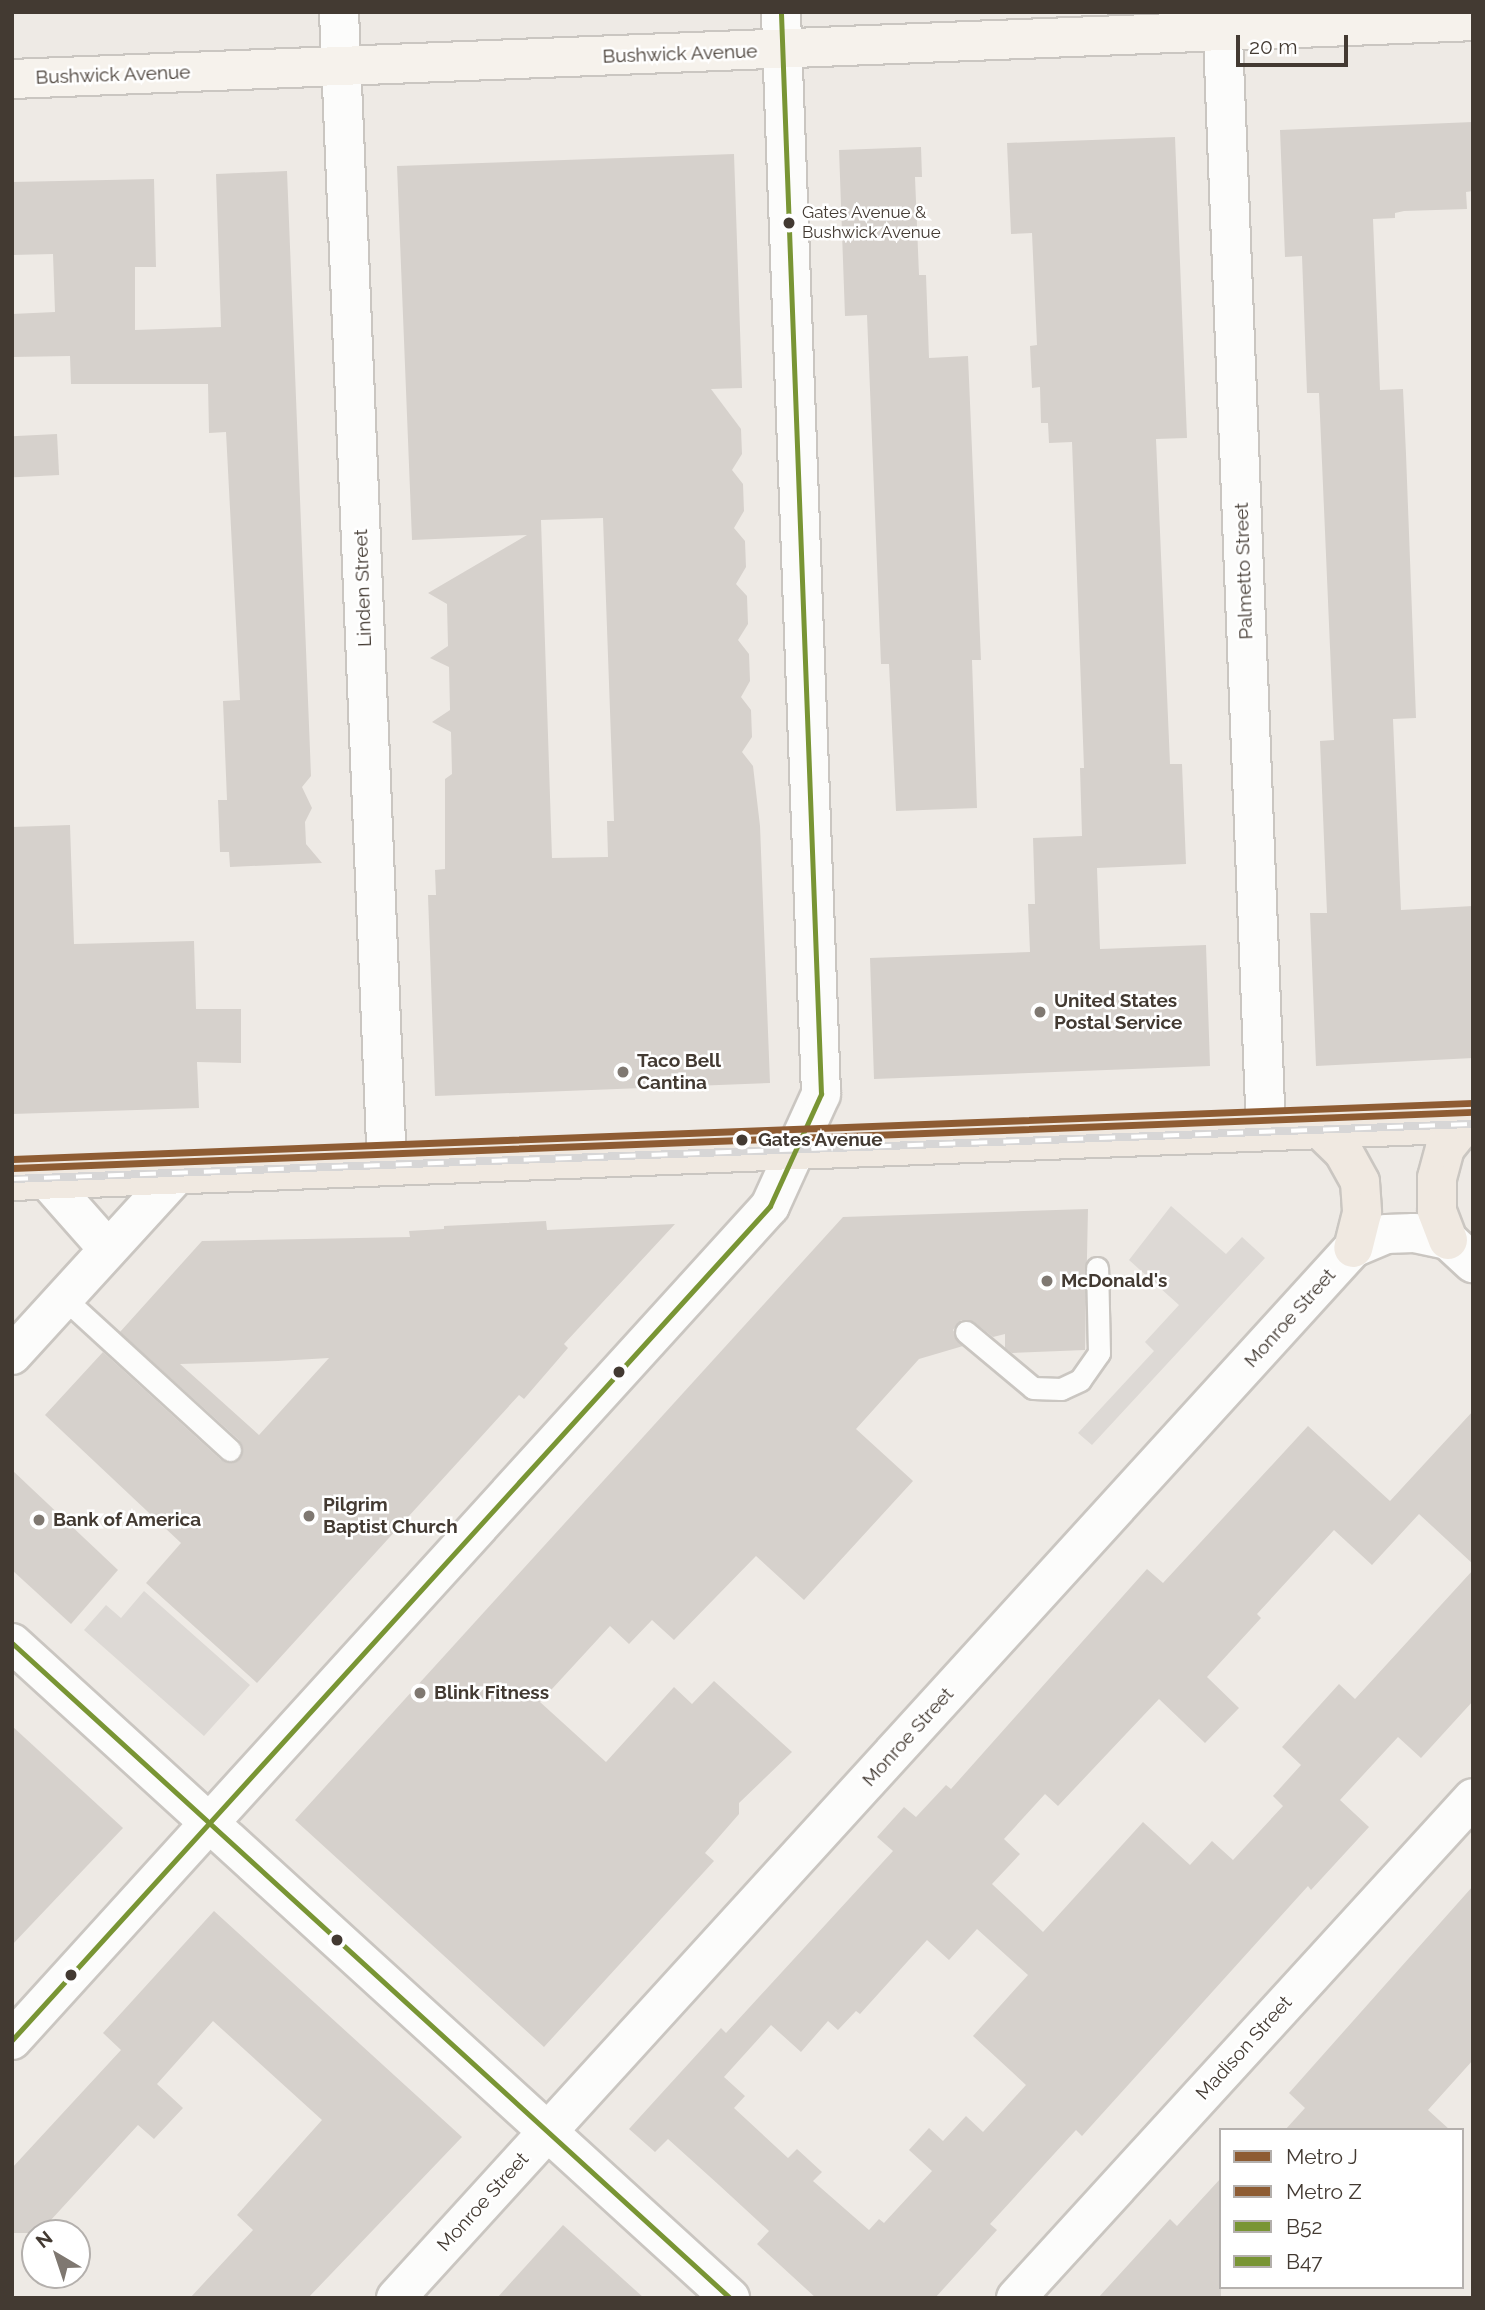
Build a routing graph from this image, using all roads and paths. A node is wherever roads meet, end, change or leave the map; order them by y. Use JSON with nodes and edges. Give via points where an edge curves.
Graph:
{"nodes":[{"id":1,"x":340,"y":12,"type":"edge"},
{"id":2,"x":1473,"y":20,"type":"edge"},
{"id":3,"x":1222,"y":22,"type":"edge"},
{"id":4,"x":782,"y":31,"type":"edge"},
{"id":5,"x":342,"y":67,"type":"junction"},
{"id":6,"x":12,"y":79,"type":"edge"},
{"id":7,"x":1469,"y":1123,"type":"edge"},
{"id":8,"x":1320,"y":1129,"type":"junction"},
{"id":9,"x":1266,"y":1130,"type":"junction"},
{"id":10,"x":797,"y":1149,"type":"junction"},
{"id":11,"x":387,"y":1165,"type":"junction"},
{"id":12,"x":178,"y":1173,"type":"junction"},
{"id":13,"x":30,"y":1181,"type":"edge"},
{"id":14,"x":1353,"y":1248,"type":"junction"},
{"id":15,"x":108,"y":1249,"type":"junction"},
{"id":16,"x":1460,"y":1252,"type":"edge"},
{"id":17,"x":1097,"y":1268,"type":"dead end"},
{"id":18,"x":64,"y":1298,"type":"junction"},
{"id":19,"x":966,"y":1332,"type":"dead end"},
{"id":20,"x":12,"y":1355,"type":"edge"},
{"id":21,"x":230,"y":1450,"type":"dead end"},
{"id":22,"x":12,"y":1643,"type":"edge"},
{"id":23,"x":1473,"y":1798,"type":"edge"},
{"id":24,"x":211,"y":1823,"type":"junction"},
{"id":25,"x":12,"y":2040,"type":"edge"},
{"id":26,"x":548,"y":2132,"type":"junction"},
{"id":27,"x":396,"y":2298,"type":"edge"},
{"id":28,"x":730,"y":2298,"type":"edge"},
{"id":29,"x":1016,"y":2298,"type":"edge"}],
"edges":[{"from":1,"to":5,"type":"street","name":"Linden Street"},
{"from":2,"to":3,"type":"main road","name":"Bushwick Avenue"},
{"from":3,"to":4,"type":"main road","name":"Bushwick Avenue"},
{"from":3,"to":9,"type":"street","name":"Palmetto Street"},
{"from":4,"to":5,"type":"main road","name":"Bushwick Avenue"},
{"from":4,"to":10,"type":"street","via":[[821,1094]]},
{"from":5,"to":6,"type":"main road","name":"Bushwick Avenue"},
{"from":5,"to":11,"type":"street","name":"Linden Street"},
{"from":7,"to":8,"type":"main road"},
{"from":7,"to":16,"type":"main road","via":[[1446,1149],[1437,1178],[1437,1211]]},
{"from":8,"to":9,"type":"main road"},
{"from":8,"to":14,"type":"main road","via":[[1343,1151],[1360,1182],[1362,1213]]},
{"from":9,"to":10,"type":"main road"},
{"from":10,"to":11,"type":"main road"},
{"from":10,"to":24,"type":"street","via":[[770,1206]]},
{"from":11,"to":12,"type":"main road"},
{"from":12,"to":13,"type":"main road"},
{"from":12,"to":15,"type":"street"},
{"from":13,"to":15,"type":"street"},
{"from":14,"to":16,"type":"street","name":"Monroe Street","via":[[1386,1234],[1414,1233]]},
{"from":14,"to":26,"type":"street","name":"Monroe Street"},
{"from":15,"to":18,"type":"street"},
{"from":17,"to":19,"type":"lane","via":[[1099,1353],[1080,1380],[1061,1388],[1033,1388]]},
{"from":18,"to":20,"type":"street"},
{"from":18,"to":21,"type":"lane"},
{"from":22,"to":24,"type":"street"},
{"from":23,"to":29,"type":"street","name":"Madison Street"},
{"from":24,"to":25,"type":"street"},
{"from":24,"to":26,"type":"street"},
{"from":26,"to":27,"type":"street","name":"Monroe Street"},
{"from":26,"to":28,"type":"street"}]}
